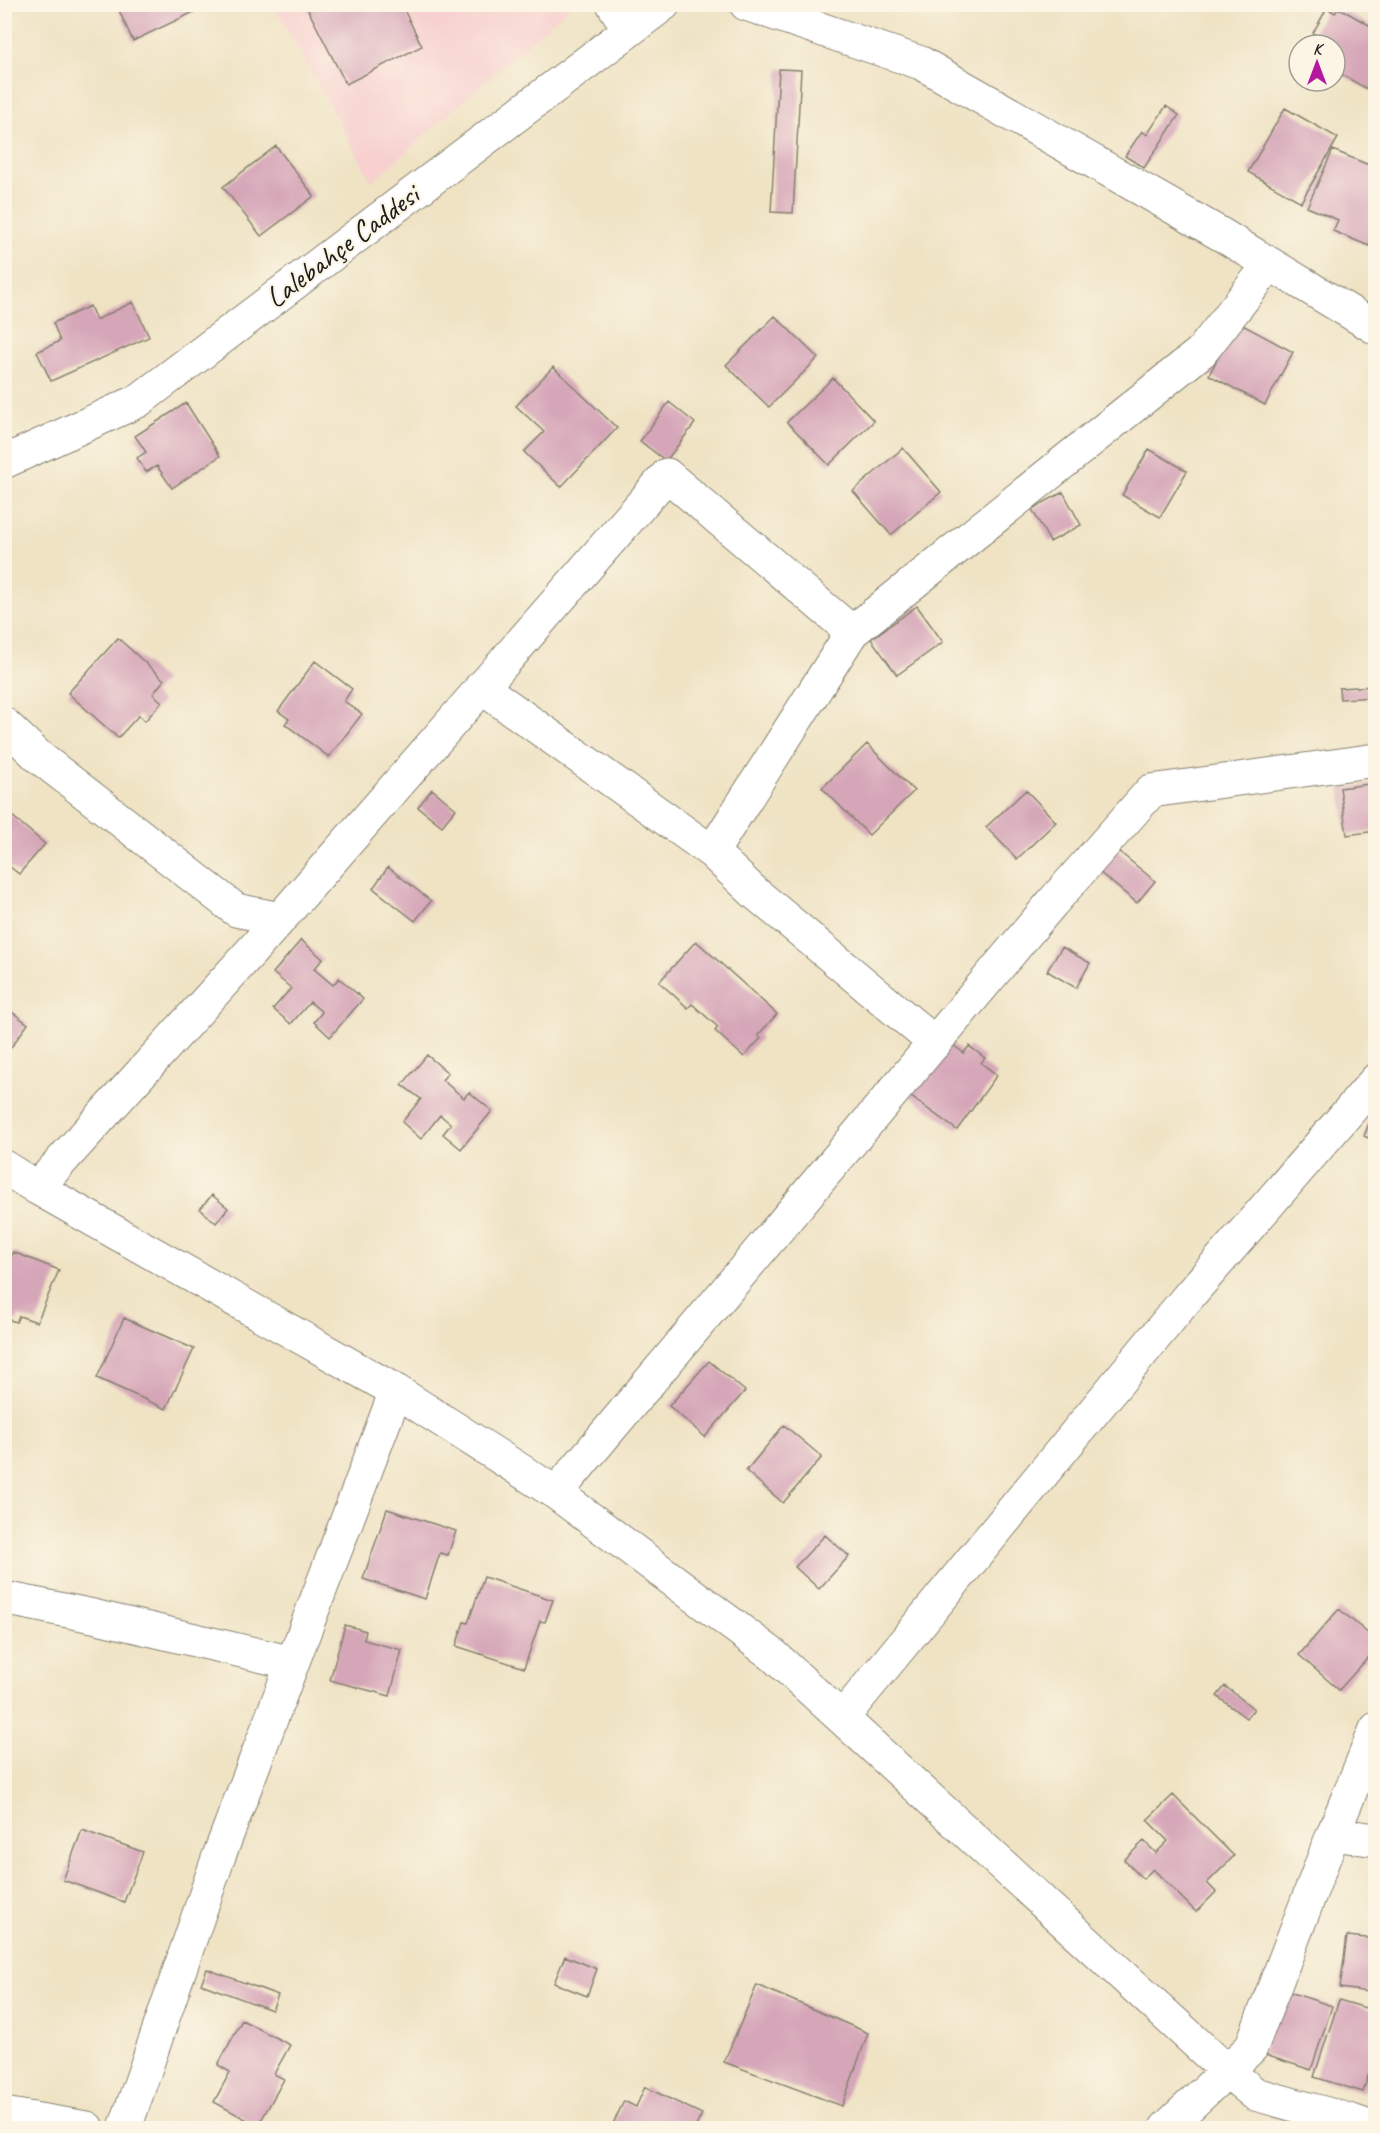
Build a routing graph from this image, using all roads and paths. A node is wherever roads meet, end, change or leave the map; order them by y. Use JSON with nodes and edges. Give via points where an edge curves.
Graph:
{"nodes":[{"id":1,"x":664,"y":4,"type":"edge"},
{"id":2,"x":746,"y":4,"type":"edge"},
{"id":3,"x":621,"y":17,"type":"edge"},
{"id":4,"x":1270,"y":264,"type":"junction"},
{"id":5,"x":1376,"y":328,"type":"edge"},
{"id":6,"x":4,"y":462,"type":"edge"},
{"id":7,"x":852,"y":632,"type":"junction"},
{"id":8,"x":481,"y":687,"type":"junction"},
{"id":9,"x":4,"y":724,"type":"edge"},
{"id":10,"x":1376,"y":760,"type":"edge"},
{"id":11,"x":712,"y":852,"type":"junction"},
{"id":12,"x":280,"y":919,"type":"junction"},
{"id":13,"x":935,"y":1042,"type":"junction"},
{"id":14,"x":1376,"y":1080,"type":"edge"},
{"id":15,"x":4,"y":1167,"type":"edge"},
{"id":16,"x":37,"y":1188,"type":"junction"},
{"id":17,"x":396,"y":1392,"type":"junction"},
{"id":18,"x":556,"y":1493,"type":"junction"},
{"id":19,"x":4,"y":1598,"type":"edge"},
{"id":20,"x":293,"y":1663,"type":"junction"},
{"id":21,"x":842,"y":1718,"type":"junction"},
{"id":22,"x":1376,"y":1729,"type":"edge"},
{"id":23,"x":1333,"y":1834,"type":"junction"},
{"id":24,"x":1376,"y":1840,"type":"edge"},
{"id":25,"x":1227,"y":2071,"type":"junction"},
{"id":26,"x":4,"y":2114,"type":"edge"},
{"id":27,"x":87,"y":2128,"type":"edge"},
{"id":28,"x":126,"y":2128,"type":"edge"},
{"id":29,"x":1166,"y":2128,"type":"edge"},
{"id":30,"x":1372,"y":2128,"type":"edge"}],
"edges":[{"from":1,"to":3,"type":"street","name":"Lalebahçe Caddesi"},
{"from":2,"to":4,"type":"street","via":[[921,63]]},
{"from":3,"to":6,"type":"street","name":"Lalebahçe Caddesi","via":[[138,401]]},
{"from":4,"to":5,"type":"street"},
{"from":4,"to":7,"type":"street","via":[[1202,352]]},
{"from":7,"to":8,"type":"street","via":[[667,475]]},
{"from":7,"to":11,"type":"street"},
{"from":8,"to":11,"type":"street"},
{"from":8,"to":12,"type":"street"},
{"from":9,"to":12,"type":"street","via":[[39,757],[236,909]]},
{"from":10,"to":13,"type":"street","via":[[1151,791]]},
{"from":11,"to":13,"type":"street","via":[[754,892]]},
{"from":12,"to":16,"type":"street"},
{"from":13,"to":18,"type":"street"},
{"from":14,"to":21,"type":"street","via":[[1187,1298]]},
{"from":15,"to":16,"type":"street"},
{"from":16,"to":17,"type":"street"},
{"from":17,"to":18,"type":"street"},
{"from":17,"to":20,"type":"street"},
{"from":18,"to":21,"type":"street","via":[[772,1654]]},
{"from":19,"to":20,"type":"street"},
{"from":20,"to":28,"type":"street","via":[[219,1857]]},
{"from":21,"to":25,"type":"street"},
{"from":22,"to":23,"type":"street"},
{"from":23,"to":24,"type":"street"},
{"from":23,"to":25,"type":"street","via":[[1251,2048]]},
{"from":25,"to":29,"type":"street"},
{"from":25,"to":30,"type":"street","via":[[1255,2094]]},
{"from":26,"to":27,"type":"street"}]}
